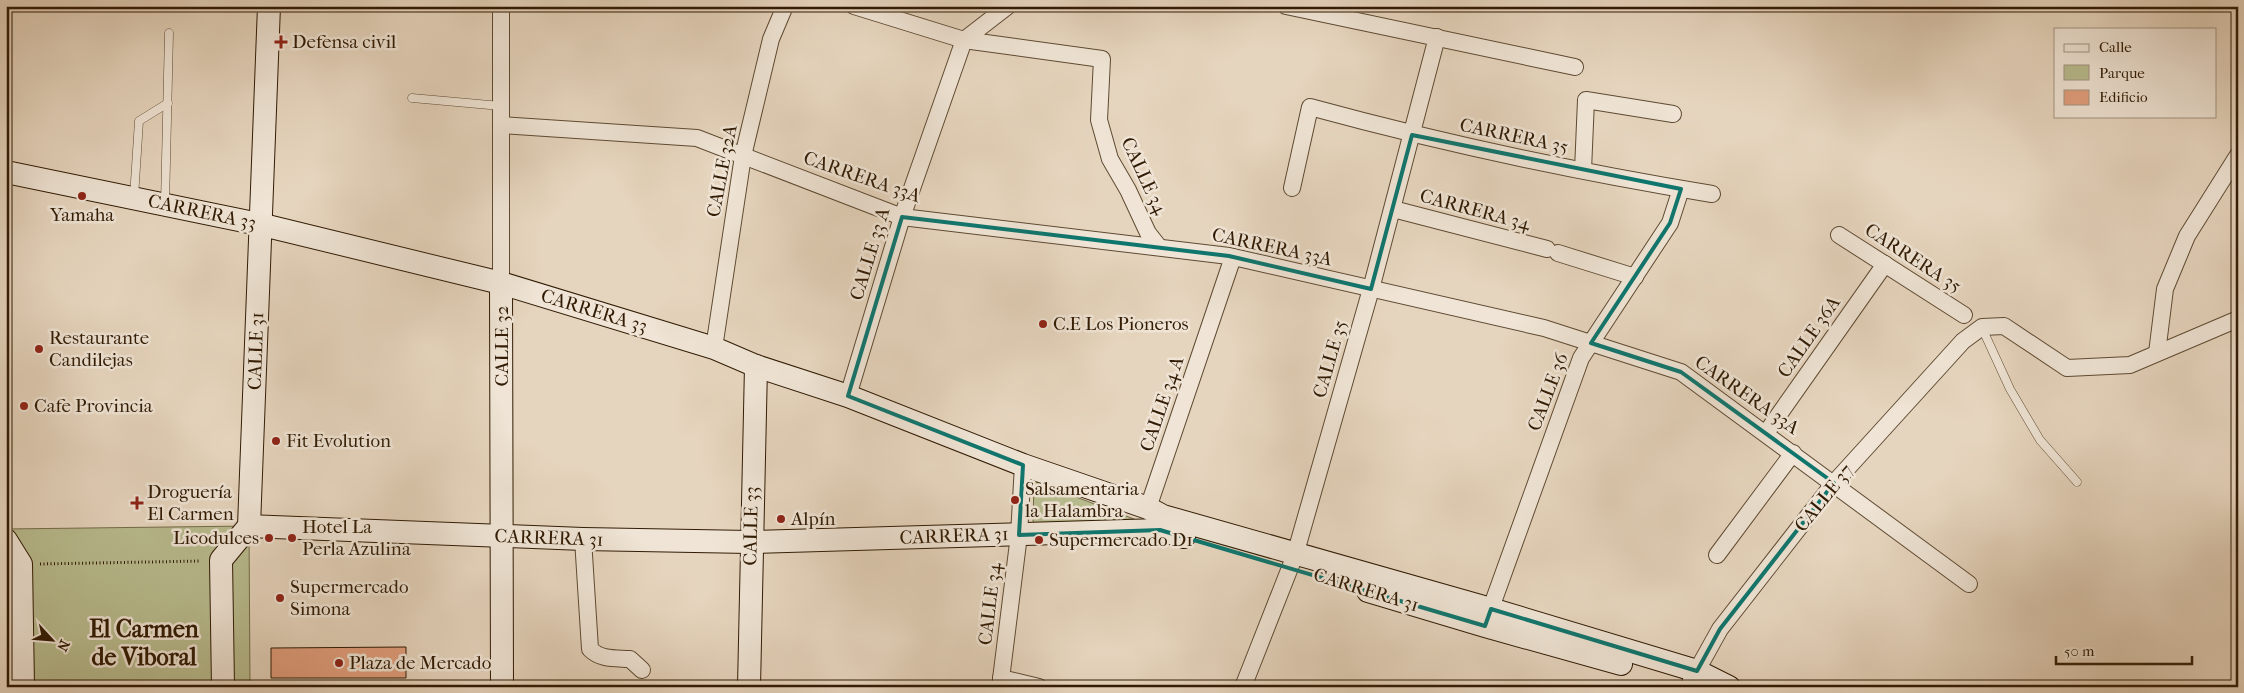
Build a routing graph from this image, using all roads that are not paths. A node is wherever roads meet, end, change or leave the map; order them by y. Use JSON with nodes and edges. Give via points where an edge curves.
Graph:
{"nodes":[{"id":1,"x":269,"y":6,"type":"edge"},
{"id":2,"x":501,"y":6,"type":"edge"},
{"id":3,"x":785,"y":6,"type":"edge"},
{"id":4,"x":854,"y":6,"type":"edge"},
{"id":5,"x":1008,"y":6,"type":"edge"},
{"id":6,"x":1286,"y":6,"type":"edge"},
{"id":7,"x":1330,"y":11,"type":"edge"},
{"id":8,"x":169,"y":33,"type":"dead end"},
{"id":9,"x":1437,"y":37,"type":"junction"},
{"id":10,"x":964,"y":40,"type":"junction"},
{"id":11,"x":1575,"y":67,"type":"dead end"},
{"id":12,"x":412,"y":98,"type":"dead end"},
{"id":13,"x":168,"y":103,"type":"junction"},
{"id":14,"x":501,"y":106,"type":"junction"},
{"id":15,"x":1673,"y":114,"type":"dead end"},
{"id":16,"x":501,"y":125,"type":"junction"},
{"id":17,"x":1412,"y":135,"type":"junction"},
{"id":18,"x":2238,"y":155,"type":"edge"},
{"id":19,"x":743,"y":156,"type":"junction"},
{"id":20,"x":1583,"y":170,"type":"junction"},
{"id":21,"x":6,"y":172,"type":"edge"},
{"id":22,"x":1292,"y":188,"type":"dead end"},
{"id":23,"x":1681,"y":189,"type":"junction"},
{"id":24,"x":1712,"y":194,"type":"dead end"},
{"id":25,"x":134,"y":198,"type":"junction"},
{"id":26,"x":165,"y":205,"type":"junction"},
{"id":27,"x":1393,"y":209,"type":"junction"},
{"id":28,"x":902,"y":217,"type":"junction"},
{"id":29,"x":260,"y":224,"type":"junction"},
{"id":30,"x":1839,"y":235,"type":"dead end"},
{"id":31,"x":1158,"y":247,"type":"junction"},
{"id":32,"x":1233,"y":256,"type":"junction"},
{"id":33,"x":1885,"y":264,"type":"junction"},
{"id":34,"x":1635,"y":277,"type":"junction"},
{"id":35,"x":501,"y":283,"type":"junction"},
{"id":36,"x":1371,"y":289,"type":"junction"},
{"id":37,"x":1964,"y":314,"type":"dead end"},
{"id":38,"x":2238,"y":319,"type":"edge"},
{"id":39,"x":1982,"y":327,"type":"junction"},
{"id":40,"x":1591,"y":343,"type":"junction"},
{"id":41,"x":714,"y":348,"type":"junction"},
{"id":42,"x":2157,"y":353,"type":"junction"},
{"id":43,"x":756,"y":366,"type":"junction"},
{"id":44,"x":848,"y":396,"type":"junction"},
{"id":45,"x":1766,"y":433,"type":"junction"},
{"id":46,"x":1793,"y":453,"type":"junction"},
{"id":47,"x":1023,"y":466,"type":"junction"},
{"id":48,"x":2077,"y":482,"type":"dead end"},
{"id":49,"x":1834,"y":483,"type":"junction"},
{"id":50,"x":1155,"y":512,"type":"junction"},
{"id":51,"x":249,"y":526,"type":"junction"},
{"id":52,"x":1019,"y":535,"type":"junction"},
{"id":53,"x":502,"y":536,"type":"junction"},
{"id":54,"x":583,"y":539,"type":"junction"},
{"id":55,"x":6,"y":540,"type":"edge"},
{"id":56,"x":750,"y":542,"type":"junction"},
{"id":57,"x":1717,"y":556,"type":"dead end"},
{"id":58,"x":1292,"y":561,"type":"junction"},
{"id":59,"x":1969,"y":584,"type":"dead end"},
{"id":60,"x":1488,"y":618,"type":"junction"},
{"id":61,"x":642,"y":670,"type":"dead end"},
{"id":62,"x":1000,"y":682,"type":"edge"},
{"id":63,"x":1693,"y":682,"type":"edge"},
{"id":64,"x":23,"y":687,"type":"edge"},
{"id":65,"x":223,"y":687,"type":"edge"},
{"id":66,"x":502,"y":687,"type":"edge"},
{"id":67,"x":749,"y":687,"type":"edge"},
{"id":68,"x":1039,"y":687,"type":"edge"},
{"id":69,"x":1243,"y":687,"type":"edge"},
{"id":70,"x":1728,"y":687,"type":"edge"}],
"edges":[{"from":1,"to":29,"type":"main road","name":"CALLE 31"},
{"from":2,"to":14,"type":"street","name":"CALLE 32"},
{"from":3,"to":19,"type":"street","name":"CALLE 32A","via":[[771,39]]},
{"from":4,"to":10,"type":"street"},
{"from":5,"to":10,"type":"street"},
{"from":6,"to":7,"type":"street"},
{"from":7,"to":9,"type":"street"},
{"from":8,"to":13,"type":"lane"},
{"from":9,"to":11,"type":"street"},
{"from":9,"to":17,"type":"street","name":"CALLE 35"},
{"from":10,"to":28,"type":"street","name":"CALLE 33 A"},
{"from":10,"to":31,"type":"street","name":"CALLE 34","via":[[1102,59],[1099,120],[1110,159]]},
{"from":12,"to":14,"type":"lane"},
{"from":13,"to":25,"type":"lane","via":[[139,121]]},
{"from":13,"to":26,"type":"lane"},
{"from":14,"to":16,"type":"street","name":"CALLE 32"},
{"from":15,"to":20,"type":"street","via":[[1586,100]]},
{"from":16,"to":19,"type":"street","name":"CARRERA 33A","via":[[698,138]]},
{"from":16,"to":35,"type":"street","name":"CALLE 32"},
{"from":17,"to":20,"type":"street","name":"CARRERA 35"},
{"from":17,"to":22,"type":"street","name":"CARRERA 35","via":[[1310,107]]},
{"from":17,"to":27,"type":"street","name":"CALLE 35"},
{"from":18,"to":42,"type":"street","via":[[2187,236],[2165,289]]},
{"from":19,"to":28,"type":"street","name":"CARRERA 33A"},
{"from":19,"to":41,"type":"street","name":"CALLE 32A"},
{"from":20,"to":23,"type":"street","name":"CARRERA 35"},
{"from":21,"to":25,"type":"main road","name":"CARRERA 33"},
{"from":23,"to":24,"type":"street","name":"CARRERA 35"},
{"from":23,"to":34,"type":"street","name":"CALLE 36","via":[[1670,224]]},
{"from":25,"to":26,"type":"main road","name":"CARRERA 33"},
{"from":26,"to":29,"type":"main road","name":"CARRERA 33"},
{"from":27,"to":34,"type":"street","name":"CARRERA 34","via":[[1552,251]]},
{"from":27,"to":36,"type":"street","name":"CALLE 35"},
{"from":28,"to":31,"type":"street","name":"CARRERA 33A"},
{"from":28,"to":44,"type":"street","name":"CALLE 33 A"},
{"from":29,"to":35,"type":"main road","name":"CARRERA 33"},
{"from":29,"to":51,"type":"main road","name":"CALLE 31"},
{"from":30,"to":33,"type":"street","name":"CARRERA 35"},
{"from":31,"to":32,"type":"street","name":"CARRERA 33A"},
{"from":32,"to":36,"type":"street","name":"CARRERA 33A"},
{"from":32,"to":50,"type":"street","name":"CALLE 34 A"},
{"from":33,"to":37,"type":"street","name":"CARRERA 35"},
{"from":33,"to":45,"type":"street","name":"CALLE 36A"},
{"from":34,"to":40,"type":"street","name":"CALLE 36"},
{"from":35,"to":41,"type":"main road","name":"CARRERA 33"},
{"from":35,"to":53,"type":"main road","name":"CALLE 32"},
{"from":36,"to":40,"type":"street","name":"CARRERA 33A","via":[[1544,328]]},
{"from":36,"to":58,"type":"street","name":"CALLE 35"},
{"from":38,"to":42,"type":"street"},
{"from":39,"to":42,"type":"street","via":[[2004,326],[2067,368],[2130,365]]},
{"from":39,"to":48,"type":"lane","via":[[2010,389],[2040,440]]},
{"from":39,"to":49,"type":"street","name":"CALLE 37","via":[[1962,341]]},
{"from":40,"to":45,"type":"street","name":"CARRERA 33A","via":[[1682,372]]},
{"from":40,"to":60,"type":"street","name":"CALLE 36","via":[[1581,358]]},
{"from":41,"to":43,"type":"main road","name":"CARRERA 33"},
{"from":43,"to":44,"type":"main road","name":"CARRERA 33"},
{"from":43,"to":56,"type":"main road","name":"CALLE 33"},
{"from":44,"to":47,"type":"main road","name":"CARRERA 33"},
{"from":45,"to":46,"type":"street","name":"CARRERA 33A"},
{"from":46,"to":49,"type":"street","name":"CARRERA 33A"},
{"from":46,"to":57,"type":"street"},
{"from":47,"to":50,"type":"main road","name":"CARRERA 33"},
{"from":47,"to":52,"type":"street","name":"CALLE 34"},
{"from":49,"to":59,"type":"street","name":"CARRERA 33A"},
{"from":49,"to":63,"type":"street","name":"CALLE 37","via":[[1720,629]]},
{"from":50,"to":58,"type":"main road","name":"CARRERA 31"},
{"from":51,"to":53,"type":"main road","name":"CARRERA 31"},
{"from":51,"to":65,"type":"main road","via":[[222,560]]},
{"from":52,"to":56,"type":"main road","name":"CARRERA 31"},
{"from":52,"to":58,"type":"main road","name":"CARRERA 31","via":[[1160,530]]},
{"from":52,"to":62,"type":"street","name":"CALLE 34"},
{"from":53,"to":54,"type":"main road","name":"CARRERA 31"},
{"from":53,"to":66,"type":"main road","name":"CALLE 32"},
{"from":54,"to":56,"type":"main road","name":"CARRERA 31"},
{"from":54,"to":61,"type":"street","via":[[590,649],[603,658],[630,659]]},
{"from":55,"to":64,"type":"main road","via":[[21,564]]},
{"from":56,"to":67,"type":"main road","name":"CALLE 33"},
{"from":58,"to":60,"type":"main road","name":"CARRERA 31"},
{"from":58,"to":69,"type":"street","name":"CALLE 35"},
{"from":60,"to":63,"type":"main road","name":"CARRERA 31"},
{"from":62,"to":68,"type":"street"},
{"from":63,"to":70,"type":"main road","name":"CARRERA 31"}]}
